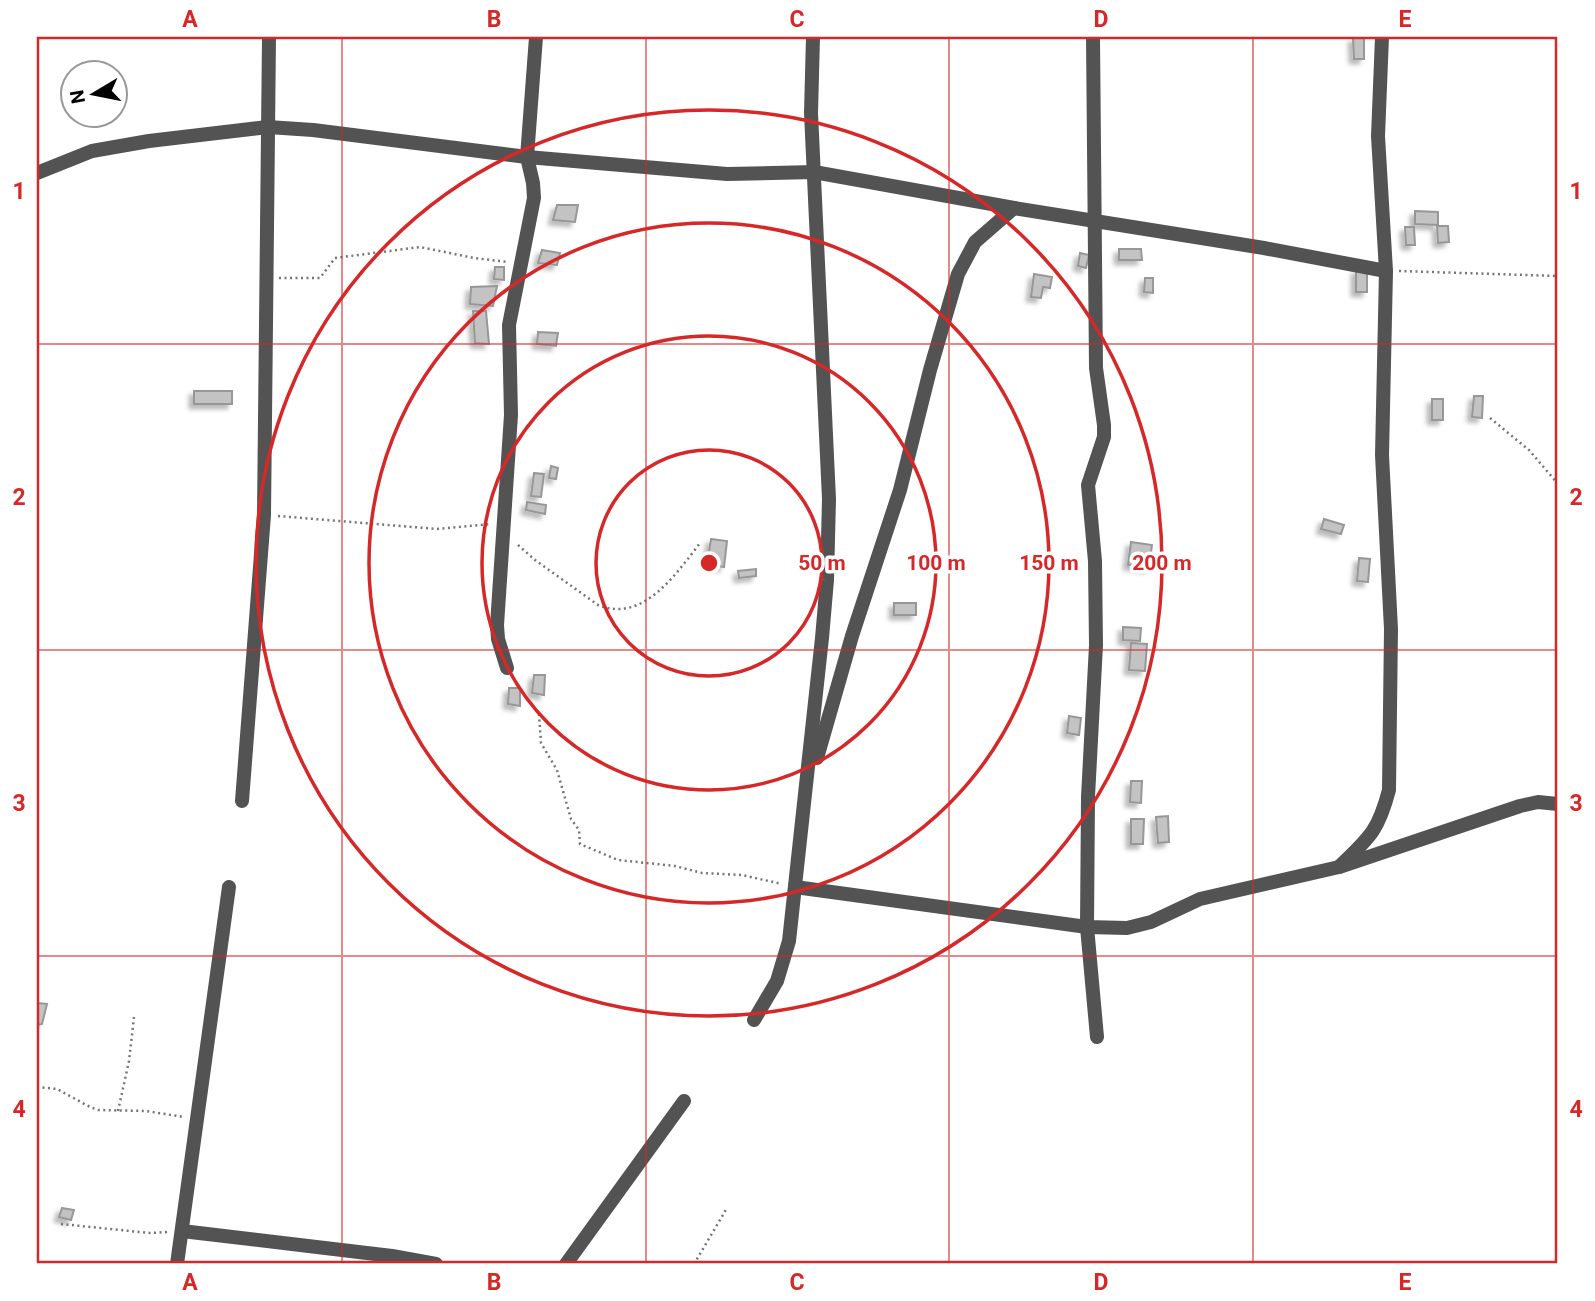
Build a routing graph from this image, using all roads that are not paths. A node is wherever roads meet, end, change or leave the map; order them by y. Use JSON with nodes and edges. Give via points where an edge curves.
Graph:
{"nodes":[{"id":1,"x":269,"y":37,"type":"edge"},
{"id":2,"x":536,"y":37,"type":"edge"},
{"id":3,"x":813,"y":37,"type":"edge"},
{"id":4,"x":1093,"y":37,"type":"edge"},
{"id":5,"x":1382,"y":37,"type":"edge"},
{"id":6,"x":268,"y":127,"type":"junction"},
{"id":7,"x":527,"y":157,"type":"junction"},
{"id":8,"x":814,"y":172,"type":"junction"},
{"id":9,"x":37,"y":173,"type":"edge"},
{"id":10,"x":1014,"y":208,"type":"junction"},
{"id":11,"x":1096,"y":220,"type":"junction"},
{"id":12,"x":1386,"y":271,"type":"junction"},
{"id":13,"x":506,"y":668,"type":"dead end"},
{"id":14,"x":242,"y":801,"type":"dead end"},
{"id":15,"x":1558,"y":804,"type":"edge"},
{"id":16,"x":1339,"y":867,"type":"junction"},
{"id":17,"x":797,"y":870,"type":"junction"},
{"id":18,"x":229,"y":887,"type":"dead end"},
{"id":19,"x":795,"y":887,"type":"junction"},
{"id":20,"x":1087,"y":927,"type":"junction"},
{"id":21,"x":754,"y":1020,"type":"dead end"},
{"id":22,"x":1097,"y":1037,"type":"dead end"},
{"id":23,"x":684,"y":1101,"type":"dead end"},
{"id":24,"x":182,"y":1231,"type":"junction"},
{"id":25,"x":177,"y":1264,"type":"edge"},
{"id":26,"x":436,"y":1264,"type":"edge"},
{"id":27,"x":566,"y":1264,"type":"edge"}],
"edges":[{"from":1,"to":6,"type":"street"},
{"from":2,"to":7,"type":"street"},
{"from":3,"to":8,"type":"street"},
{"from":4,"to":11,"type":"street"},
{"from":5,"to":12,"type":"street","via":[[1378,136]]},
{"from":6,"to":7,"type":"street"},
{"from":6,"to":9,"type":"street","via":[[92,151]]},
{"from":6,"to":14,"type":"street","via":[[264,515]]},
{"from":7,"to":8,"type":"street","via":[[727,174]]},
{"from":7,"to":13,"type":"street","via":[[534,198],[509,326],[511,415],[497,625]]},
{"from":8,"to":10,"type":"street"},
{"from":8,"to":17,"type":"street","via":[[829,499],[827,580]]},
{"from":10,"to":11,"type":"street"},
{"from":10,"to":17,"type":"street","via":[[975,242],[958,274],[900,490],[819,749]]},
{"from":11,"to":12,"type":"street"},
{"from":11,"to":20,"type":"street","via":[[1096,368],[1104,437],[1088,485],[1096,645]]},
{"from":12,"to":16,"type":"street","via":[[1382,455],[1391,629],[1389,790],[1376,828]]},
{"from":15,"to":16,"type":"street","via":[[1538,802],[1494,813]]},
{"from":16,"to":20,"type":"street","via":[[1200,899],[1127,928]]},
{"from":17,"to":19,"type":"street"},
{"from":18,"to":24,"type":"street"},
{"from":19,"to":20,"type":"street"},
{"from":19,"to":21,"type":"street","via":[[786,958]]},
{"from":20,"to":22,"type":"street"},
{"from":23,"to":27,"type":"street"},
{"from":24,"to":25,"type":"street"},
{"from":24,"to":26,"type":"street"}]}
